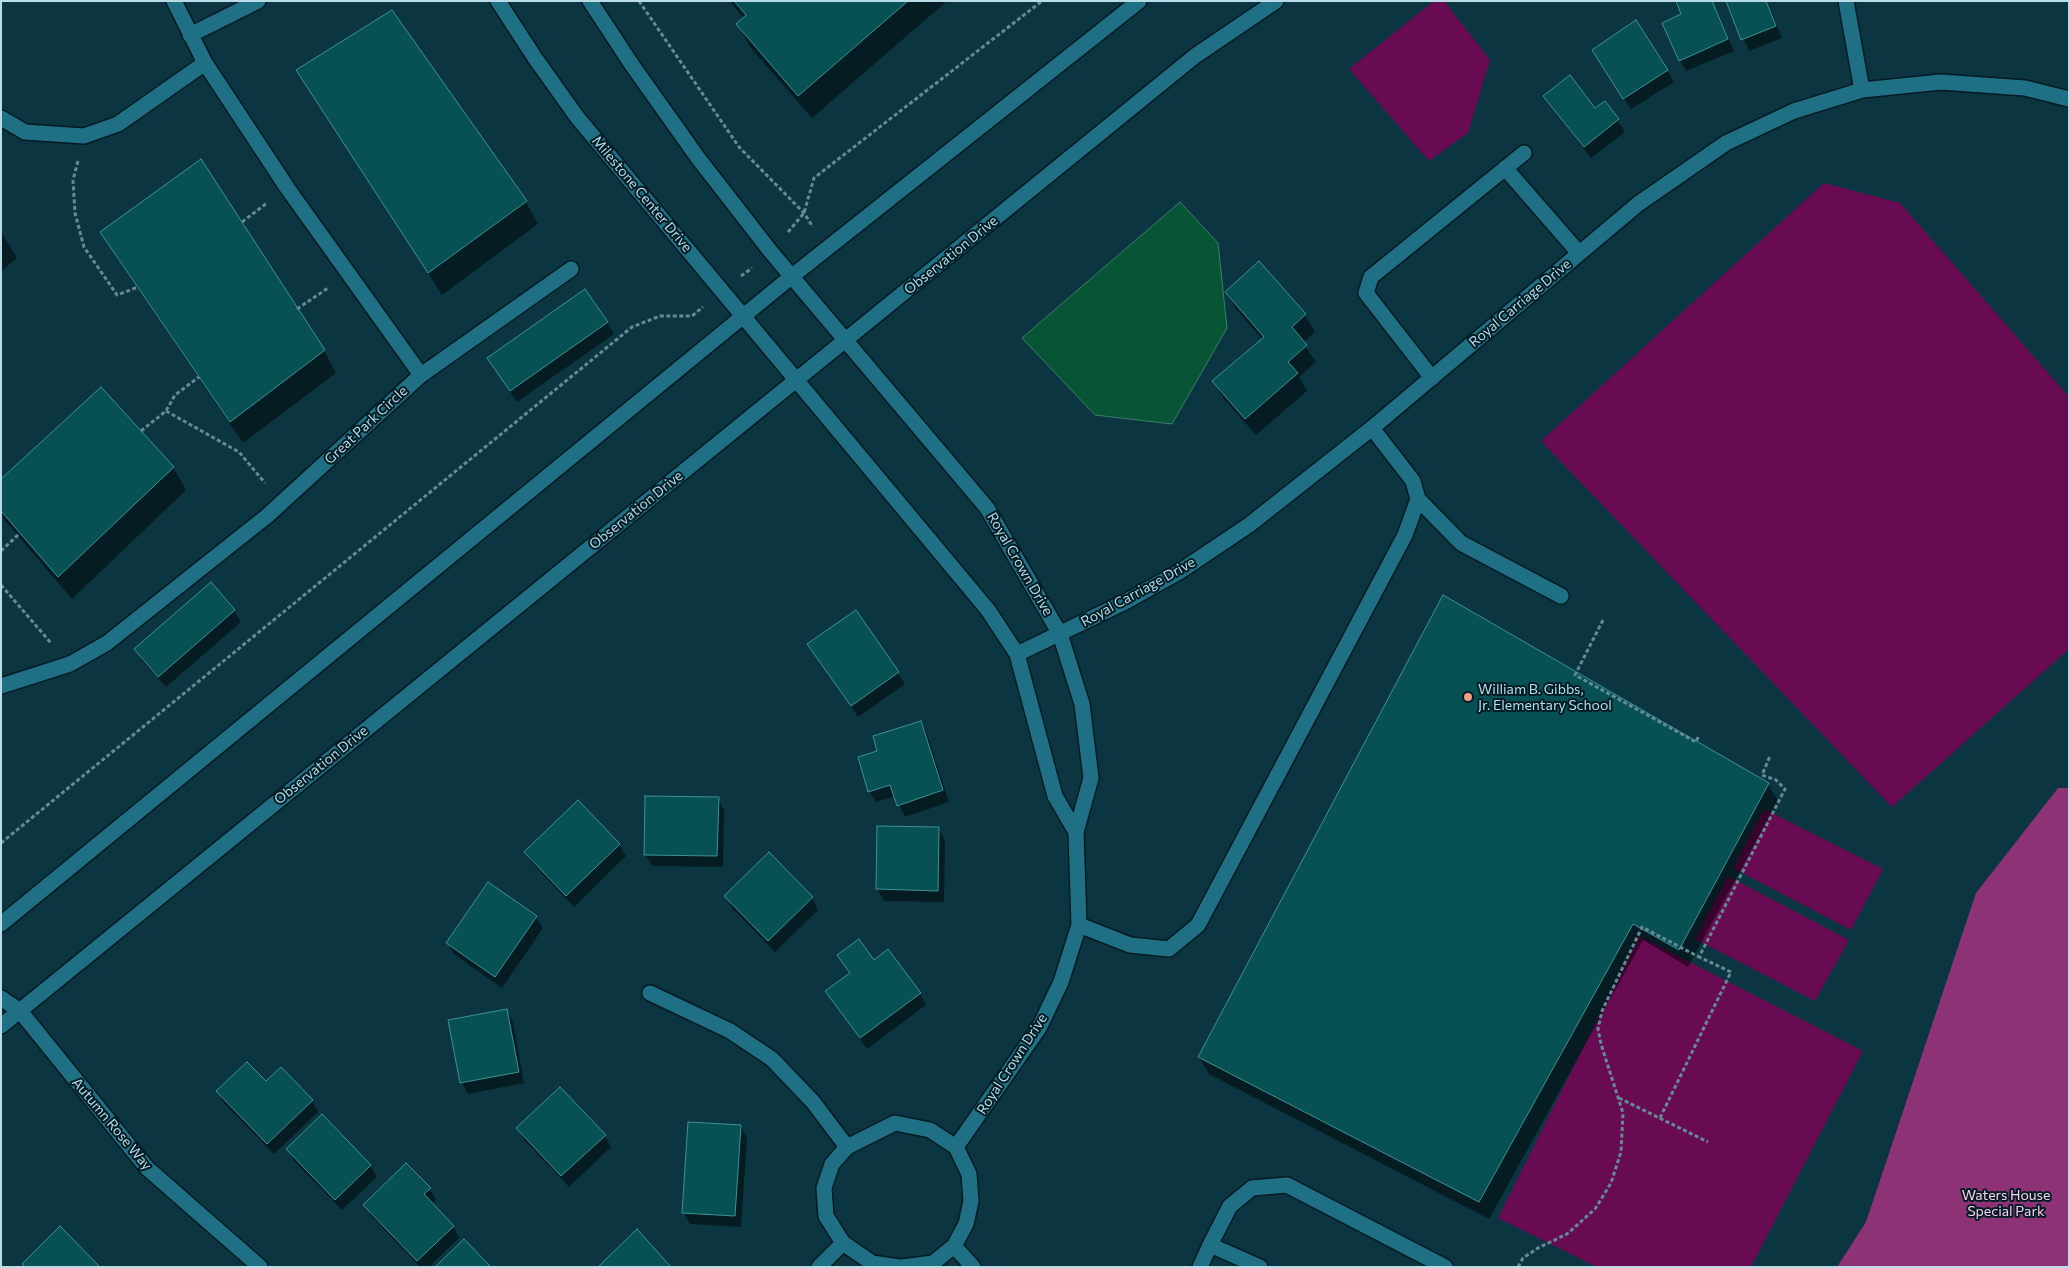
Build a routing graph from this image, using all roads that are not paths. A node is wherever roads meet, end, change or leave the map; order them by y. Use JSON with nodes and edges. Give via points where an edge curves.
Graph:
{"nodes":[{"id":1,"x":174,"y":1,"type":"edge"},
{"id":2,"x":258,"y":1,"type":"edge"},
{"id":3,"x":498,"y":1,"type":"edge"},
{"id":4,"x":590,"y":1,"type":"edge"},
{"id":5,"x":1139,"y":1,"type":"edge"},
{"id":6,"x":1276,"y":1,"type":"edge"},
{"id":7,"x":1846,"y":1,"type":"edge"},
{"id":8,"x":190,"y":35,"type":"junction"},
{"id":9,"x":205,"y":63,"type":"junction"},
{"id":10,"x":1862,"y":90,"type":"junction"},
{"id":11,"x":2069,"y":99,"type":"edge"},
{"id":12,"x":1,"y":118,"type":"edge"},
{"id":13,"x":1524,"y":153,"type":"dead end"},
{"id":14,"x":1505,"y":168,"type":"junction"},
{"id":15,"x":1579,"y":253,"type":"junction"},
{"id":16,"x":571,"y":269,"type":"dead end"},
{"id":17,"x":791,"y":277,"type":"junction"},
{"id":18,"x":743,"y":316,"type":"junction"},
{"id":19,"x":845,"y":341,"type":"junction"},
{"id":20,"x":421,"y":375,"type":"junction"},
{"id":21,"x":1432,"y":378,"type":"junction"},
{"id":22,"x":796,"y":380,"type":"junction"},
{"id":23,"x":1372,"y":428,"type":"junction"},
{"id":24,"x":1418,"y":499,"type":"junction"},
{"id":25,"x":1561,"y":596,"type":"dead end"},
{"id":26,"x":1060,"y":634,"type":"junction"},
{"id":27,"x":1017,"y":654,"type":"junction"},
{"id":28,"x":1,"y":686,"type":"edge"},
{"id":29,"x":1076,"y":832,"type":"junction"},
{"id":30,"x":1,"y":924,"type":"edge"},
{"id":31,"x":1079,"y":925,"type":"junction"},
{"id":32,"x":650,"y":993,"type":"dead end"},
{"id":33,"x":1,"y":998,"type":"edge"},
{"id":34,"x":1,"y":1011,"type":"edge"},
{"id":35,"x":20,"y":1011,"type":"junction"},
{"id":36,"x":1,"y":1026,"type":"edge"},
{"id":37,"x":847,"y":1147,"type":"junction"},
{"id":38,"x":956,"y":1147,"type":"junction"},
{"id":39,"x":843,"y":1243,"type":"junction"},
{"id":40,"x":954,"y":1246,"type":"junction"},
{"id":41,"x":1210,"y":1246,"type":"junction"},
{"id":42,"x":260,"y":1267,"type":"edge"},
{"id":43,"x":819,"y":1267,"type":"edge"},
{"id":44,"x":900,"y":1267,"type":"edge"},
{"id":45,"x":973,"y":1267,"type":"edge"},
{"id":46,"x":1200,"y":1267,"type":"edge"},
{"id":47,"x":1260,"y":1267,"type":"edge"},
{"id":48,"x":1445,"y":1267,"type":"edge"}],
"edges":[{"from":1,"to":8,"type":"street","name":"Great Park Circle"},
{"from":2,"to":8,"type":"street"},
{"from":3,"to":18,"type":"street","name":"Milestone Center Drive","via":[[578,117]]},
{"from":4,"to":17,"type":"street","via":[[698,158]]},
{"from":5,"to":17,"type":"street"},
{"from":6,"to":19,"type":"street","name":"Observation Drive","via":[[1195,56]]},
{"from":7,"to":10,"type":"street"},
{"from":8,"to":9,"type":"street","name":"Great Park Circle"},
{"from":9,"to":12,"type":"street","via":[[118,124],[84,136],[25,132]]},
{"from":9,"to":20,"type":"street","name":"Great Park Circle","via":[[348,275]]},
{"from":10,"to":11,"type":"street","name":"Royal Carriage Drive","via":[[1941,82],[2025,88]]},
{"from":10,"to":15,"type":"street","name":"Royal Carriage Drive","via":[[1794,111],[1726,143],[1638,204]]},
{"from":13,"to":14,"type":"street"},
{"from":14,"to":15,"type":"street"},
{"from":14,"to":21,"type":"street","via":[[1371,277],[1366,293]]},
{"from":15,"to":21,"type":"street","name":"Royal Carriage Drive"},
{"from":16,"to":20,"type":"street"},
{"from":17,"to":18,"type":"street"},
{"from":17,"to":19,"type":"street"},
{"from":18,"to":22,"type":"street","name":"Milestone Center Drive"},
{"from":18,"to":30,"type":"street"},
{"from":19,"to":22,"type":"street","name":"Observation Drive"},
{"from":19,"to":26,"type":"street","name":"Royal Crown Drive","via":[[987,508]]},
{"from":20,"to":28,"type":"street","name":"Great Park Circle","via":[[282,502],[107,642],[70,664]]},
{"from":21,"to":23,"type":"street","name":"Royal Carriage Drive"},
{"from":22,"to":27,"type":"street","name":"Royal Crown Drive","via":[[988,610]]},
{"from":22,"to":35,"type":"street","name":"Observation Drive"},
{"from":23,"to":24,"type":"street","via":[[1413,481]]},
{"from":23,"to":26,"type":"street","name":"Royal Carriage Drive","via":[[1249,524],[1179,572]]},
{"from":24,"to":25,"type":"street","via":[[1461,543]]},
{"from":24,"to":31,"type":"street","via":[[1405,535],[1198,925],[1169,949],[1130,945]]},
{"from":26,"to":27,"type":"street","name":"Royal Carriage Drive"},
{"from":26,"to":29,"type":"street","name":"Royal Crown Drive","via":[[1082,704],[1091,778]]},
{"from":27,"to":29,"type":"street","name":"Royal Crown Drive","via":[[1055,796]]},
{"from":29,"to":31,"type":"street","name":"Royal Crown Drive"},
{"from":31,"to":38,"type":"street","name":"Royal Crown Drive","via":[[1062,982],[1039,1028]]},
{"from":32,"to":37,"type":"street","via":[[730,1031],[772,1059],[813,1102]]},
{"from":33,"to":35,"type":"street"},
{"from":34,"to":35,"type":"street"},
{"from":35,"to":36,"type":"street","name":"Observation Drive"},
{"from":35,"to":42,"type":"street","name":"Autumn Rose Way","via":[[147,1168]]},
{"from":37,"to":38,"type":"street","via":[[895,1123],[930,1130]]},
{"from":37,"to":39,"type":"street","via":[[832,1164],[824,1188],[826,1216]]},
{"from":38,"to":40,"type":"street","via":[[969,1174],[971,1201],[966,1224]]},
{"from":39,"to":43,"type":"street"},
{"from":39,"to":44,"type":"street","via":[[872,1263]]},
{"from":40,"to":44,"type":"street","via":[[933,1263]]},
{"from":40,"to":45,"type":"street"},
{"from":41,"to":46,"type":"street"},
{"from":41,"to":47,"type":"street"},
{"from":41,"to":48,"type":"street","via":[[1230,1206],[1252,1188],[1287,1185]]}]}
